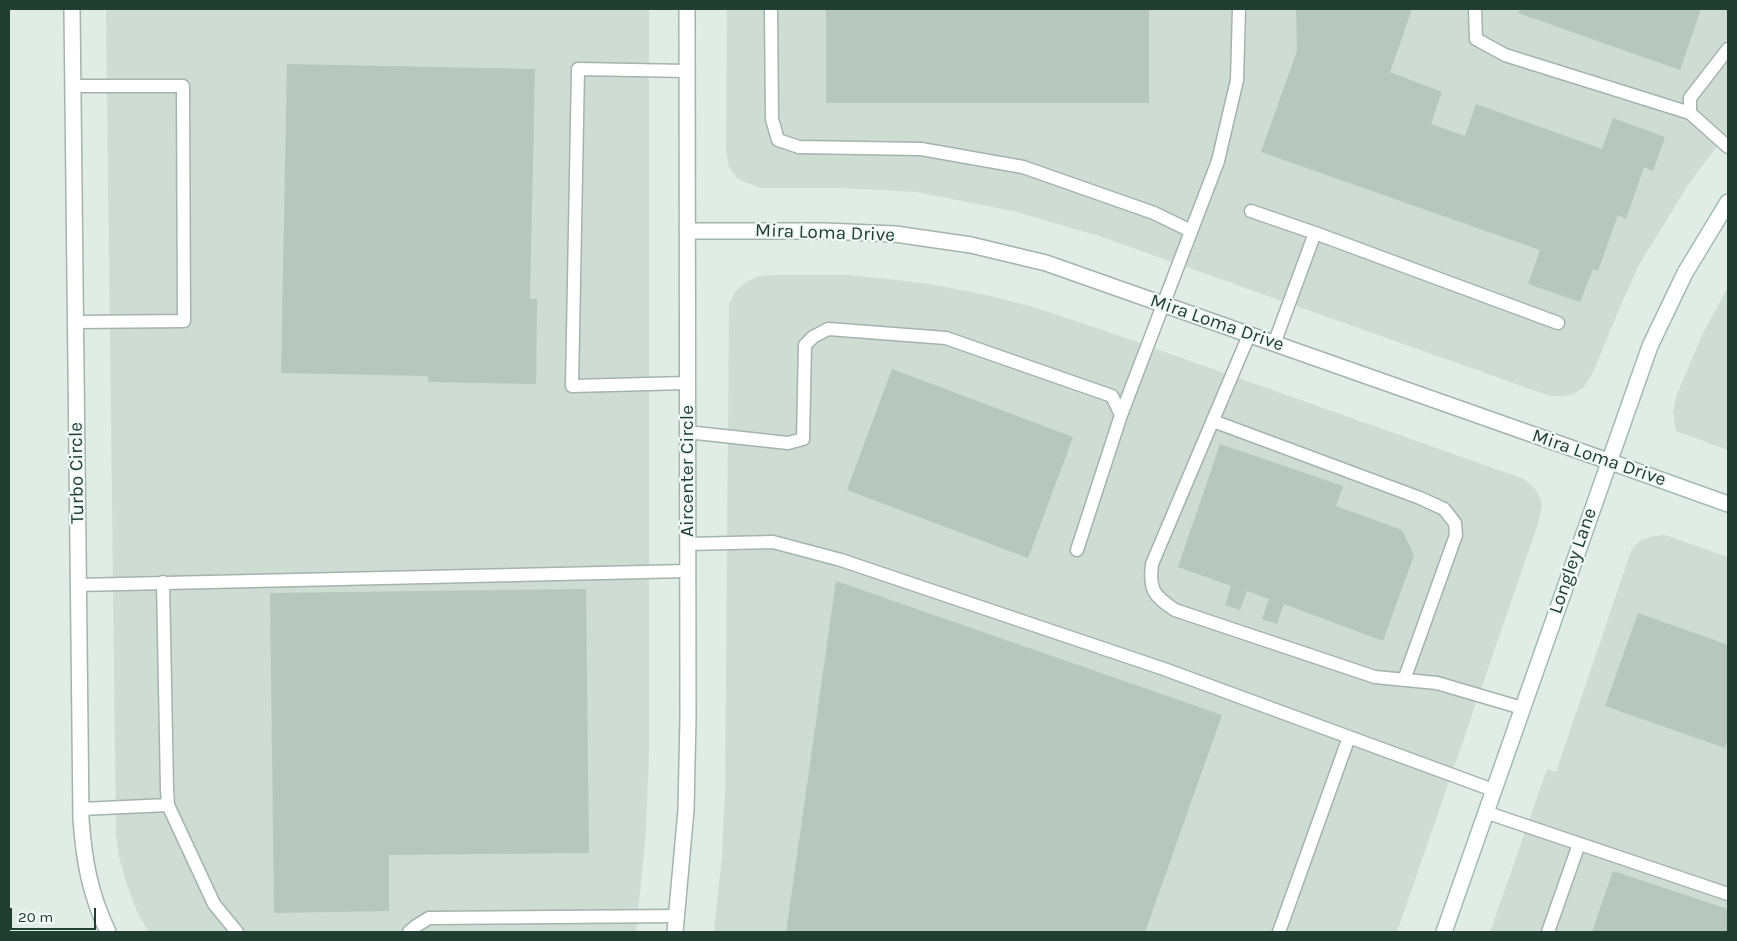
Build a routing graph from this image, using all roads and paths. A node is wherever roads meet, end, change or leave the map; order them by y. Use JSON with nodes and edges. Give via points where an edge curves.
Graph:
{"nodes":[{"id":1,"x":72,"y":9,"type":"edge"},
{"id":2,"x":688,"y":9,"type":"edge"},
{"id":3,"x":771,"y":9,"type":"edge"},
{"id":4,"x":1239,"y":9,"type":"edge"},
{"id":5,"x":1475,"y":9,"type":"edge"},
{"id":6,"x":1728,"y":50,"type":"edge"},
{"id":7,"x":688,"y":71,"type":"junction"},
{"id":8,"x":73,"y":86,"type":"junction"},
{"id":9,"x":1690,"y":113,"type":"junction"},
{"id":10,"x":1728,"y":147,"type":"edge"},
{"id":11,"x":1728,"y":202,"type":"edge"},
{"id":12,"x":1251,"y":211,"type":"dead end"},
{"id":13,"x":688,"y":231,"type":"junction"},
{"id":14,"x":1191,"y":231,"type":"junction"},
{"id":15,"x":1315,"y":233,"type":"junction"},
{"id":16,"x":1164,"y":304,"type":"junction"},
{"id":17,"x":75,"y":322,"type":"junction"},
{"id":18,"x":1558,"y":323,"type":"dead end"},
{"id":19,"x":1249,"y":334,"type":"junction"},
{"id":20,"x":1274,"y":344,"type":"junction"},
{"id":21,"x":688,"y":383,"type":"junction"},
{"id":22,"x":1121,"y":415,"type":"junction"},
{"id":23,"x":1213,"y":421,"type":"junction"},
{"id":24,"x":688,"y":432,"type":"junction"},
{"id":25,"x":1608,"y":461,"type":"junction"},
{"id":26,"x":1728,"y":504,"type":"edge"},
{"id":27,"x":688,"y":544,"type":"junction"},
{"id":28,"x":1077,"y":550,"type":"dead end"},
{"id":29,"x":688,"y":571,"type":"junction"},
{"id":30,"x":162,"y":582,"type":"junction"},
{"id":31,"x":78,"y":585,"type":"junction"},
{"id":32,"x":1404,"y":680,"type":"junction"},
{"id":33,"x":1522,"y":708,"type":"junction"},
{"id":34,"x":1349,"y":737,"type":"junction"},
{"id":35,"x":1493,"y":790,"type":"junction"},
{"id":36,"x":168,"y":804,"type":"junction"},
{"id":37,"x":80,"y":809,"type":"junction"},
{"id":38,"x":1485,"y":812,"type":"junction"},
{"id":39,"x":1579,"y":844,"type":"junction"},
{"id":40,"x":1728,"y":894,"type":"edge"},
{"id":41,"x":677,"y":916,"type":"junction"},
{"id":42,"x":106,"y":932,"type":"edge"},
{"id":43,"x":237,"y":932,"type":"edge"},
{"id":44,"x":409,"y":932,"type":"edge"},
{"id":45,"x":676,"y":932,"type":"edge"},
{"id":46,"x":1280,"y":932,"type":"edge"},
{"id":47,"x":1444,"y":932,"type":"edge"},
{"id":48,"x":1548,"y":932,"type":"edge"}],
"edges":[{"from":1,"to":8,"type":"street","name":"Turbo Circle"},
{"from":2,"to":7,"type":"street","name":"Aircenter Circle"},
{"from":3,"to":14,"type":"lane","via":[[772,119],[778,140],[799,147],[921,149],[1023,167],[1154,214]]},
{"from":4,"to":14,"type":"lane","via":[[1237,80],[1218,161]]},
{"from":5,"to":9,"type":"lane","via":[[1476,40],[1505,55]]},
{"from":6,"to":9,"type":"lane","via":[[1690,98]]},
{"from":7,"to":13,"type":"street","name":"Aircenter Circle"},
{"from":7,"to":21,"type":"lane","via":[[578,68],[572,386]]},
{"from":8,"to":17,"type":"street","name":"Turbo Circle"},
{"from":8,"to":17,"type":"lane","via":[[183,86],[184,321]]},
{"from":9,"to":10,"type":"lane"},
{"from":11,"to":25,"type":"street","name":"Longley Lane","via":[[1685,272],[1650,346]]},
{"from":12,"to":15,"type":"lane"},
{"from":13,"to":16,"type":"street","name":"Mira Loma Drive","via":[[895,234],[971,245],[1046,264]]},
{"from":13,"to":21,"type":"street","name":"Aircenter Circle"},
{"from":14,"to":16,"type":"lane"},
{"from":15,"to":18,"type":"lane"},
{"from":15,"to":20,"type":"lane"},
{"from":16,"to":19,"type":"street","name":"Mira Loma Drive"},
{"from":16,"to":22,"type":"lane"},
{"from":17,"to":31,"type":"street","name":"Turbo Circle"},
{"from":19,"to":20,"type":"street","name":"Mira Loma Drive"},
{"from":19,"to":23,"type":"lane"},
{"from":20,"to":25,"type":"street","name":"Mira Loma Drive"},
{"from":21,"to":24,"type":"street","name":"Aircenter Circle"},
{"from":22,"to":24,"type":"lane","via":[[1112,396],[946,338],[828,329],[805,344],[803,439],[788,443]]},
{"from":22,"to":28,"type":"lane"},
{"from":23,"to":32,"type":"lane","via":[[1444,508],[1455,523],[1456,535]]},
{"from":23,"to":32,"type":"lane","via":[[1152,564],[1150,582],[1159,599],[1175,610],[1375,677]]},
{"from":24,"to":27,"type":"street","name":"Aircenter Circle"},
{"from":25,"to":26,"type":"street","name":"Mira Loma Drive"},
{"from":25,"to":33,"type":"street","name":"Longley Lane"},
{"from":27,"to":29,"type":"street","name":"Aircenter Circle"},
{"from":27,"to":34,"type":"lane","via":[[773,542],[841,560],[1164,669]]},
{"from":29,"to":30,"type":"lane"},
{"from":29,"to":41,"type":"street","name":"Aircenter Circle","via":[[686,810]]},
{"from":30,"to":31,"type":"lane"},
{"from":30,"to":36,"type":"lane"},
{"from":31,"to":37,"type":"street","name":"Turbo Circle"},
{"from":32,"to":33,"type":"lane","via":[[1437,682]]},
{"from":33,"to":35,"type":"street","name":"Longley Lane"},
{"from":34,"to":35,"type":"lane"},
{"from":34,"to":46,"type":"lane"},
{"from":35,"to":38,"type":"street","name":"Longley Lane"},
{"from":36,"to":37,"type":"lane"},
{"from":36,"to":43,"type":"lane","via":[[214,904]]},
{"from":37,"to":42,"type":"street","name":"Turbo Circle","via":[[83,854]]},
{"from":38,"to":39,"type":"lane"},
{"from":38,"to":47,"type":"street","name":"Longley Lane"},
{"from":39,"to":40,"type":"lane"},
{"from":39,"to":48,"type":"lane"},
{"from":41,"to":44,"type":"lane","via":[[429,918]]},
{"from":41,"to":45,"type":"street","name":"Aircenter Circle"}]}
